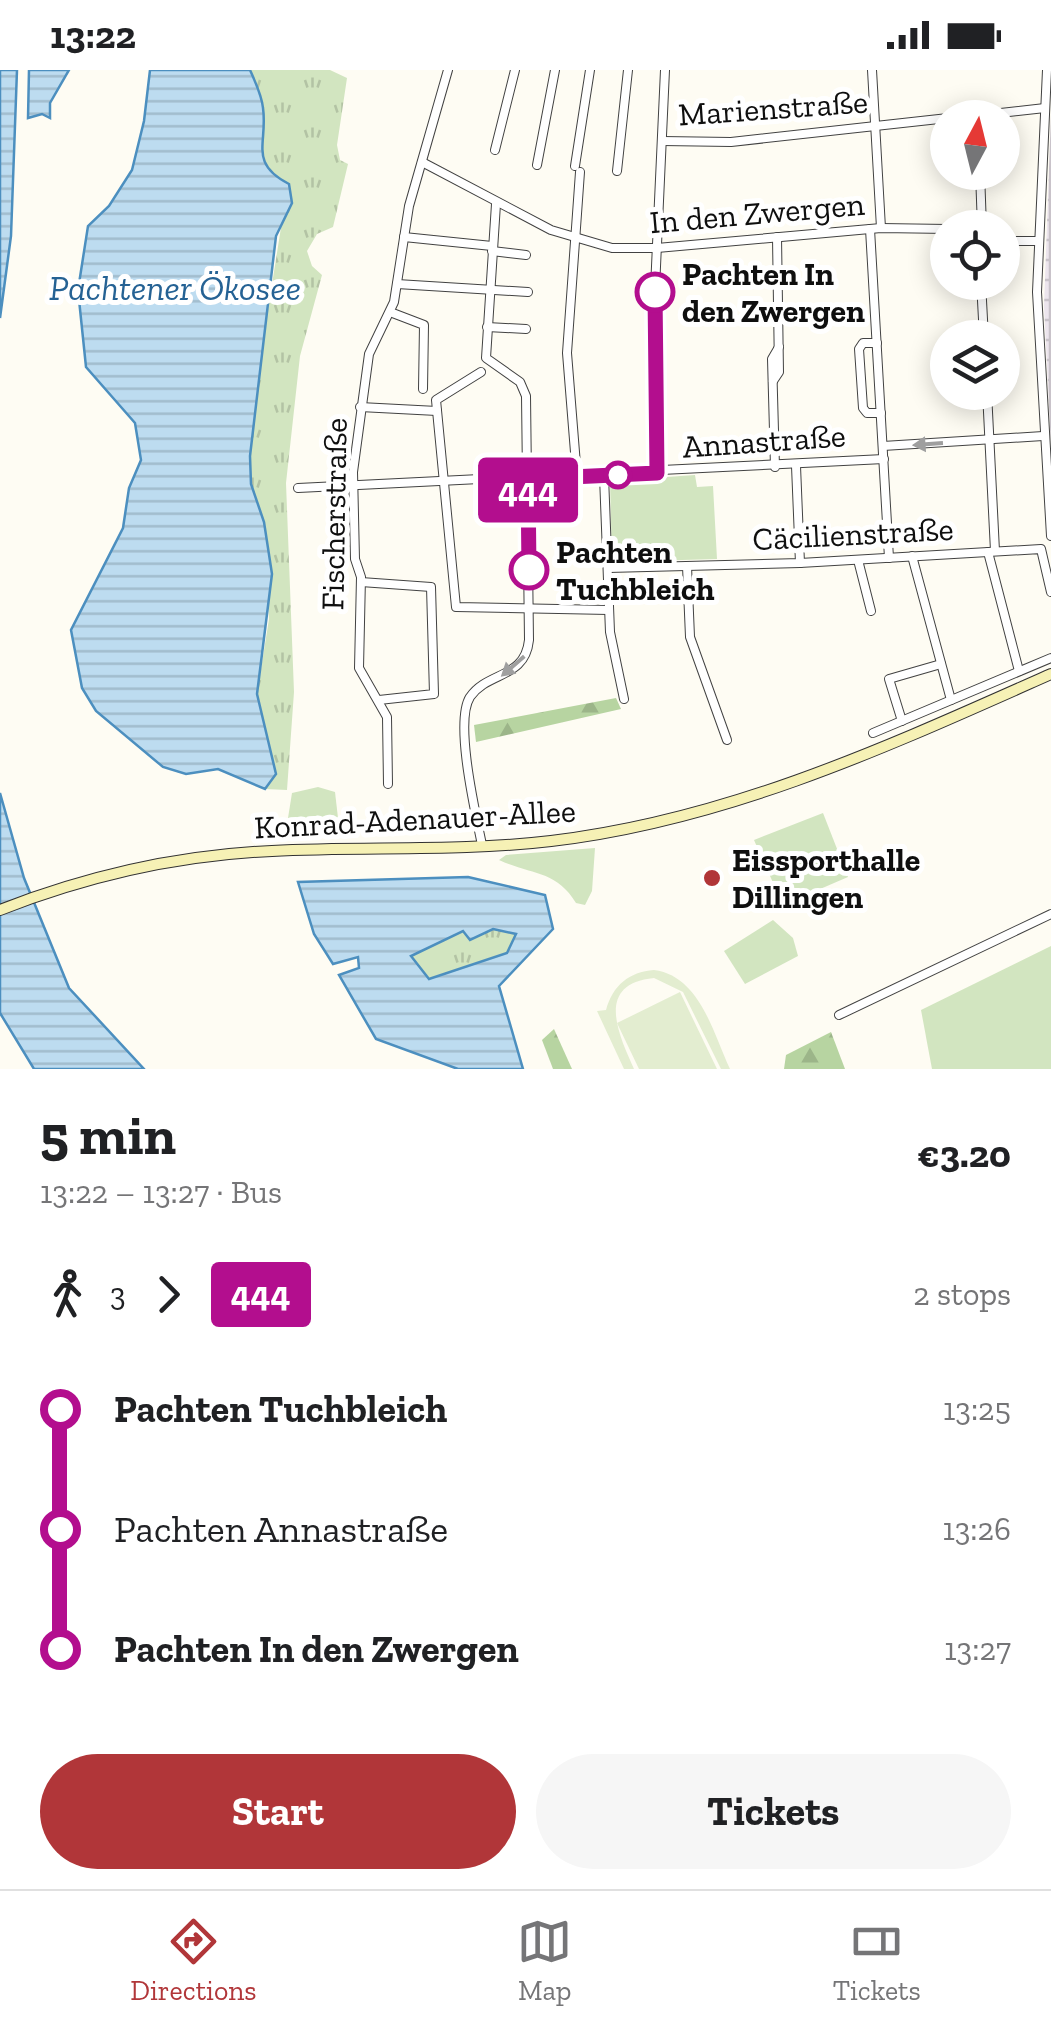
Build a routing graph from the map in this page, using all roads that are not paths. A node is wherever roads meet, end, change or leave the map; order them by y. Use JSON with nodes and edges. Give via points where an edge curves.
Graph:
{"nodes":[{"id":1,"x":448,"y":70,"type":"edge"},
{"id":2,"x":515,"y":70,"type":"edge"},
{"id":3,"x":555,"y":70,"type":"edge"},
{"id":4,"x":590,"y":70,"type":"edge"},
{"id":5,"x":628,"y":70,"type":"edge"},
{"id":6,"x":666,"y":70,"type":"edge"},
{"id":7,"x":872,"y":70,"type":"edge"},
{"id":8,"x":1047,"y":70,"type":"edge"},
{"id":9,"x":1045,"y":108,"type":"junction"},
{"id":10,"x":1020,"y":111,"type":"edge"},
{"id":11,"x":930,"y":120,"type":"edge"},
{"id":12,"x":875,"y":126,"type":"junction"},
{"id":13,"x":662,"y":141,"type":"junction"},
{"id":14,"x":495,"y":150,"type":"dead end"},
{"id":15,"x":422,"y":162,"type":"junction"},
{"id":16,"x":537,"y":165,"type":"dead end"},
{"id":17,"x":617,"y":171,"type":"dead end"},
{"id":18,"x":496,"y":204,"type":"junction"},
{"id":19,"x":870,"y":228,"type":"junction"},
{"id":20,"x":881,"y":228,"type":"junction"},
{"id":21,"x":930,"y":228,"type":"edge"},
{"id":22,"x":777,"y":236,"type":"junction"},
{"id":23,"x":404,"y":237,"type":"junction"},
{"id":24,"x":572,"y":239,"type":"junction"},
{"id":25,"x":1020,"y":240,"type":"edge"},
{"id":26,"x":1039,"y":241,"type":"junction"},
{"id":27,"x":492,"y":248,"type":"junction"},
{"id":28,"x":657,"y":248,"type":"junction"},
{"id":29,"x":526,"y":255,"type":"dead end"},
{"id":30,"x":397,"y":284,"type":"junction"},
{"id":31,"x":489,"y":288,"type":"junction"},
{"id":32,"x":528,"y":292,"type":"dead end"},
{"id":33,"x":390,"y":312,"type":"junction"},
{"id":34,"x":487,"y":327,"type":"junction"},
{"id":35,"x":526,"y":329,"type":"dead end"},
{"id":36,"x":877,"y":342,"type":"junction"},
{"id":37,"x":481,"y":372,"type":"dead end"},
{"id":38,"x":423,"y":389,"type":"dead end"},
{"id":39,"x":360,"y":406,"type":"junction"},
{"id":40,"x":988,"y":410,"type":"edge"},
{"id":41,"x":437,"y":411,"type":"junction"},
{"id":42,"x":881,"y":412,"type":"junction"},
{"id":43,"x":1043,"y":436,"type":"junction"},
{"id":44,"x":990,"y":439,"type":"junction"},
{"id":45,"x":882,"y":446,"type":"junction"},
{"id":46,"x":884,"y":459,"type":"junction"},
{"id":47,"x":796,"y":466,"type":"junction"},
{"id":48,"x":776,"y":467,"type":"junction"},
{"id":49,"x":657,"y":473,"type":"junction"},
{"id":50,"x":604,"y":476,"type":"junction"},
{"id":51,"x":576,"y":477,"type":"junction"},
{"id":52,"x":528,"y":479,"type":"junction"},
{"id":53,"x":444,"y":483,"type":"junction"},
{"id":54,"x":353,"y":487,"type":"junction"},
{"id":55,"x":298,"y":488,"type":"dead end"},
{"id":56,"x":1050,"y":513,"type":"edge"},
{"id":57,"x":1051,"y":536,"type":"edge"},
{"id":58,"x":991,"y":551,"type":"junction"},
{"id":59,"x":912,"y":556,"type":"junction"},
{"id":60,"x":890,"y":558,"type":"junction"},
{"id":61,"x":858,"y":560,"type":"junction"},
{"id":62,"x":800,"y":563,"type":"junction"},
{"id":63,"x":687,"y":566,"type":"junction"},
{"id":64,"x":608,"y":568,"type":"junction"},
{"id":65,"x":361,"y":582,"type":"junction"},
{"id":66,"x":1051,"y":592,"type":"edge"},
{"id":67,"x":530,"y":610,"type":"junction"},
{"id":68,"x":608,"y":610,"type":"junction"},
{"id":69,"x":871,"y":611,"type":"dead end"},
{"id":70,"x":1051,"y":658,"type":"edge"},
{"id":71,"x":940,"y":664,"type":"junction"},
{"id":72,"x":1019,"y":671,"type":"junction"},
{"id":73,"x":1051,"y":674,"type":"edge"},
{"id":74,"x":624,"y":699,"type":"dead end"},
{"id":75,"x":380,"y":700,"type":"junction"},
{"id":76,"x":951,"y":700,"type":"junction"},
{"id":77,"x":902,"y":722,"type":"junction"},
{"id":78,"x":873,"y":733,"type":"dead end"},
{"id":79,"x":727,"y":740,"type":"dead end"},
{"id":80,"x":388,"y":784,"type":"dead end"},
{"id":81,"x":482,"y":846,"type":"junction"},
{"id":82,"x":0,"y":910,"type":"edge"},
{"id":83,"x":1051,"y":914,"type":"edge"},
{"id":84,"x":839,"y":1015,"type":"dead end"}],
"edges":[{"from":1,"to":15,"type":"street","name":"Fischerstraße"},
{"from":2,"to":14,"type":"street"},
{"from":3,"to":16,"type":"street"},
{"from":4,"to":24,"type":"street"},
{"from":5,"to":17,"type":"street"},
{"from":6,"to":13,"type":"street"},
{"from":7,"to":12,"type":"street"},
{"from":8,"to":9,"type":"street"},
{"from":9,"to":10,"type":"street"},
{"from":9,"to":26,"type":"street"},
{"from":11,"to":12,"type":"street","name":"Marienstraße"},
{"from":12,"to":13,"type":"street","name":"Marienstraße","via":[[731,142]]},
{"from":12,"to":20,"type":"street"},
{"from":13,"to":28,"type":"street"},
{"from":15,"to":18,"type":"street","name":"In den Zwergen"},
{"from":15,"to":23,"type":"street","name":"Fischerstraße"},
{"from":18,"to":24,"type":"street","name":"In den Zwergen"},
{"from":18,"to":27,"type":"street"},
{"from":19,"to":20,"type":"street","name":"In den Zwergen"},
{"from":19,"to":22,"type":"street","name":"In den Zwergen"},
{"from":19,"to":36,"type":"street"},
{"from":20,"to":21,"type":"street","name":"In den Zwergen"},
{"from":22,"to":28,"type":"street","name":"In den Zwergen"},
{"from":22,"to":48,"type":"street"},
{"from":23,"to":27,"type":"street"},
{"from":23,"to":30,"type":"street","name":"Fischerstraße"},
{"from":24,"to":28,"type":"street","name":"In den Zwergen"},
{"from":24,"to":51,"type":"street","via":[[568,381]]},
{"from":25,"to":26,"type":"street"},
{"from":26,"to":43,"type":"street"},
{"from":27,"to":29,"type":"street"},
{"from":27,"to":31,"type":"street"},
{"from":28,"to":49,"type":"street"},
{"from":30,"to":31,"type":"street"},
{"from":30,"to":33,"type":"street","name":"Fischerstraße"},
{"from":31,"to":32,"type":"street"},
{"from":31,"to":34,"type":"street"},
{"from":33,"to":38,"type":"street","via":[[420,321],[427,330]]},
{"from":33,"to":39,"type":"street","name":"Fischerstraße","via":[[370,354]]},
{"from":34,"to":35,"type":"street"},
{"from":34,"to":52,"type":"street","via":[[489,363],[524,388]]},
{"from":36,"to":42,"type":"street"},
{"from":36,"to":42,"type":"street","via":[[860,349],[862,408]]},
{"from":37,"to":41,"type":"street","via":[[441,395]]},
{"from":39,"to":41,"type":"street"},
{"from":39,"to":54,"type":"street","name":"Fischerstraße"},
{"from":40,"to":44,"type":"street"},
{"from":41,"to":53,"type":"street"},
{"from":42,"to":45,"type":"street"},
{"from":43,"to":44,"type":"street","name":"Annastraße"},
{"from":43,"to":56,"type":"street"},
{"from":44,"to":45,"type":"street","name":"Annastraße","one_way":true},
{"from":44,"to":58,"type":"street"},
{"from":45,"to":46,"type":"street"},
{"from":46,"to":47,"type":"street","name":"Annastraße"},
{"from":46,"to":60,"type":"street"},
{"from":47,"to":48,"type":"street","name":"Annastraße"},
{"from":47,"to":62,"type":"street"},
{"from":48,"to":49,"type":"street","name":"Annastraße"},
{"from":49,"to":50,"type":"street","name":"Annastraße"},
{"from":50,"to":51,"type":"street","name":"Annastraße"},
{"from":50,"to":64,"type":"street"},
{"from":51,"to":52,"type":"street","name":"Annastraße"},
{"from":52,"to":53,"type":"street","name":"Annastraße"},
{"from":52,"to":67,"type":"street"},
{"from":53,"to":54,"type":"street","name":"Annastraße"},
{"from":53,"to":67,"type":"street","via":[[458,609]]},
{"from":54,"to":55,"type":"street","name":"Annastraße"},
{"from":54,"to":65,"type":"street","name":"Fischerstraße"},
{"from":56,"to":57,"type":"street"},
{"from":58,"to":59,"type":"street","name":"Cäcilienstraße"},
{"from":58,"to":66,"type":"street","name":"Cäcilienstraße","via":[[1041,549]]},
{"from":58,"to":72,"type":"street"},
{"from":59,"to":60,"type":"street","name":"Cäcilienstraße"},
{"from":59,"to":71,"type":"street"},
{"from":60,"to":61,"type":"street","name":"Cäcilienstraße"},
{"from":61,"to":62,"type":"street","name":"Cäcilienstraße"},
{"from":61,"to":69,"type":"street"},
{"from":62,"to":63,"type":"street","name":"Cäcilienstraße"},
{"from":63,"to":64,"type":"street","name":"Cäcilienstraße"},
{"from":63,"to":79,"type":"street","via":[[690,637]]},
{"from":64,"to":68,"type":"street"},
{"from":65,"to":75,"type":"street","name":"Fischerstraße","via":[[359,668]]},
{"from":65,"to":75,"type":"street","via":[[431,587],[434,694]]},
{"from":67,"to":68,"type":"street"},
{"from":67,"to":81,"type":"street","one_way":true,"via":[[523,662],[466,704]]},
{"from":68,"to":74,"type":"street"},
{"from":70,"to":72,"type":"street"},
{"from":71,"to":76,"type":"street"},
{"from":71,"to":77,"type":"street","via":[[889,679]]},
{"from":72,"to":76,"type":"street"},
{"from":73,"to":81,"type":"street","name":"Konrad-Adenauer-Allee","via":[[864,756],[718,808],[584,836]]},
{"from":75,"to":80,"type":"street","name":"Fischerstraße","via":[[387,717]]},
{"from":76,"to":77,"type":"street"},
{"from":77,"to":78,"type":"street"},
{"from":81,"to":82,"type":"street","name":"Konrad-Adenauer-Allee","via":[[272,851],[134,869]]},
{"from":83,"to":84,"type":"street"}]}
